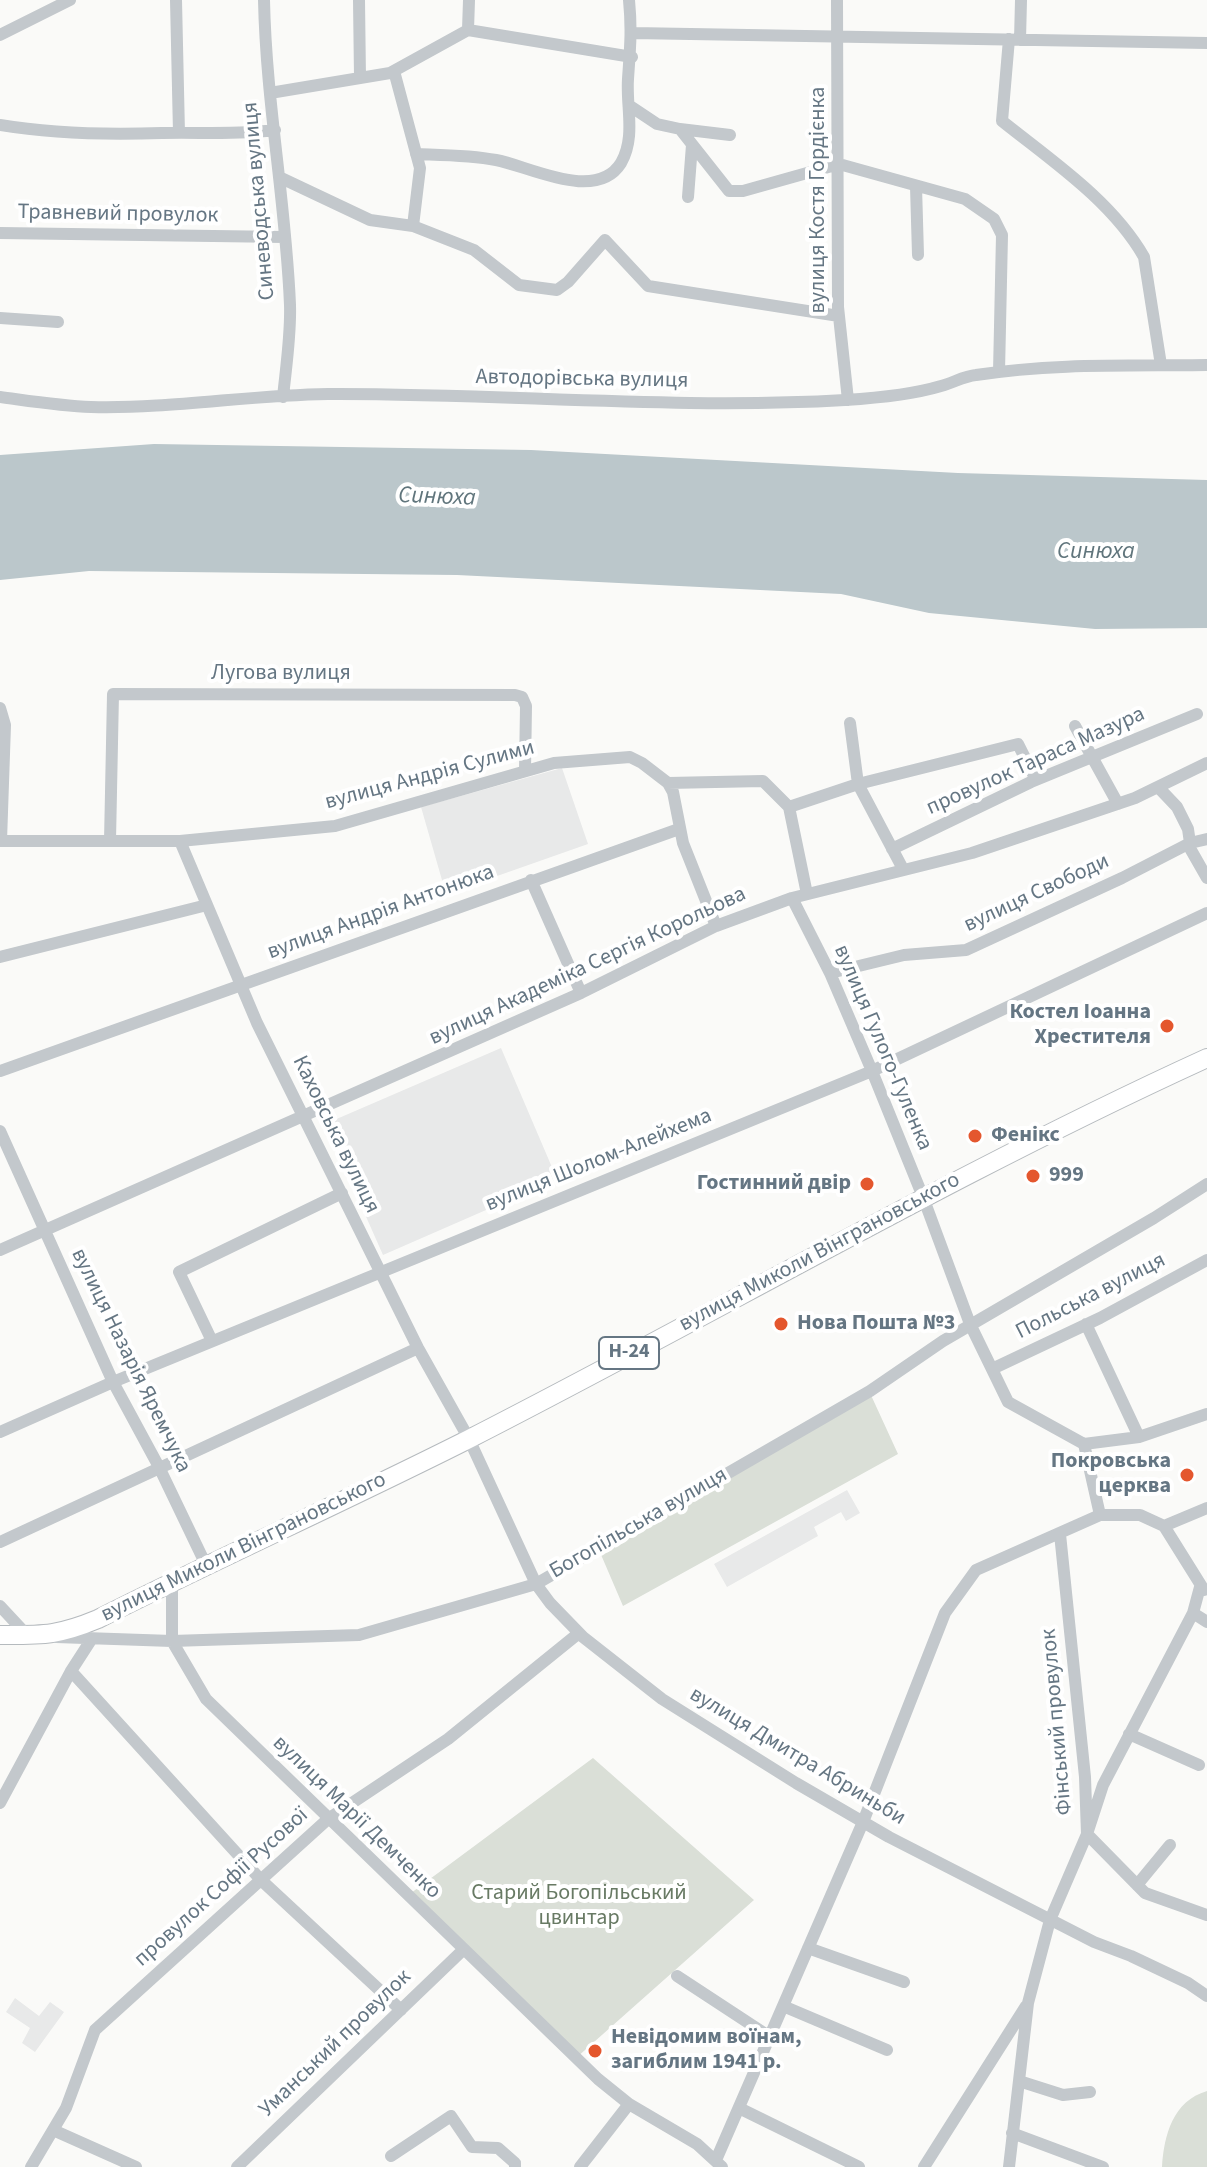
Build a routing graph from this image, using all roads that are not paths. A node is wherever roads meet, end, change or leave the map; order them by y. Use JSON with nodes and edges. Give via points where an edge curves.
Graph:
{"nodes":[{"id":1,"x":70,"y":0,"type":"edge"},
{"id":2,"x":176,"y":0,"type":"edge"},
{"id":3,"x":264,"y":0,"type":"edge"},
{"id":4,"x":359,"y":0,"type":"edge"},
{"id":5,"x":469,"y":0,"type":"edge"},
{"id":6,"x":629,"y":0,"type":"edge"},
{"id":7,"x":837,"y":0,"type":"edge"},
{"id":8,"x":1021,"y":0,"type":"edge"},
{"id":9,"x":468,"y":30,"type":"junction"},
{"id":10,"x":633,"y":33,"type":"junction"},
{"id":11,"x":0,"y":35,"type":"edge"},
{"id":12,"x":839,"y":37,"type":"junction"},
{"id":13,"x":1015,"y":40,"type":"junction"},
{"id":14,"x":1207,"y":43,"type":"edge"},
{"id":15,"x":632,"y":57,"type":"junction"},
{"id":16,"x":394,"y":71,"type":"junction"},
{"id":17,"x":360,"y":78,"type":"junction"},
{"id":18,"x":270,"y":93,"type":"junction"},
{"id":19,"x":630,"y":106,"type":"junction"},
{"id":20,"x":0,"y":125,"type":"edge"},
{"id":21,"x":680,"y":129,"type":"junction"},
{"id":22,"x":275,"y":130,"type":"junction"},
{"id":23,"x":179,"y":133,"type":"junction"},
{"id":24,"x":730,"y":135,"type":"dead end"},
{"id":25,"x":692,"y":145,"type":"junction"},
{"id":26,"x":416,"y":154,"type":"junction"},
{"id":27,"x":839,"y":164,"type":"junction"},
{"id":28,"x":279,"y":177,"type":"junction"},
{"id":29,"x":916,"y":186,"type":"junction"},
{"id":30,"x":688,"y":197,"type":"dead end"},
{"id":31,"x":413,"y":226,"type":"junction"},
{"id":32,"x":0,"y":233,"type":"edge"},
{"id":33,"x":284,"y":237,"type":"junction"},
{"id":34,"x":918,"y":255,"type":"dead end"},
{"id":35,"x":839,"y":316,"type":"junction"},
{"id":36,"x":0,"y":318,"type":"edge"},
{"id":37,"x":58,"y":322,"type":"dead end"},
{"id":38,"x":1161,"y":365,"type":"junction"},
{"id":39,"x":1207,"y":365,"type":"edge"},
{"id":40,"x":999,"y":372,"type":"junction"},
{"id":41,"x":0,"y":397,"type":"edge"},
{"id":42,"x":283,"y":397,"type":"junction"},
{"id":43,"x":848,"y":400,"type":"junction"},
{"id":44,"x":0,"y":708,"type":"edge"},
{"id":45,"x":1197,"y":714,"type":"dead end"},
{"id":46,"x":850,"y":723,"type":"dead end"},
{"id":47,"x":1075,"y":726,"type":"dead end"},
{"id":48,"x":1093,"y":757,"type":"junction"},
{"id":49,"x":1207,"y":763,"type":"edge"},
{"id":50,"x":525,"y":771,"type":"junction"},
{"id":51,"x":1036,"y":780,"type":"junction"},
{"id":52,"x":668,"y":783,"type":"junction"},
{"id":53,"x":858,"y":784,"type":"junction"},
{"id":54,"x":1158,"y":787,"type":"junction"},
{"id":55,"x":1118,"y":804,"type":"junction"},
{"id":56,"x":789,"y":807,"type":"junction"},
{"id":57,"x":679,"y":829,"type":"junction"},
{"id":58,"x":1207,"y":839,"type":"edge"},
{"id":59,"x":1,"y":841,"type":"edge"},
{"id":60,"x":110,"y":841,"type":"junction"},
{"id":61,"x":180,"y":841,"type":"junction"},
{"id":62,"x":1190,"y":843,"type":"junction"},
{"id":63,"x":892,"y":849,"type":"junction"},
{"id":64,"x":903,"y":869,"type":"junction"},
{"id":65,"x":1207,"y":878,"type":"edge"},
{"id":66,"x":531,"y":880,"type":"junction"},
{"id":67,"x":807,"y":894,"type":"junction"},
{"id":68,"x":792,"y":898,"type":"junction"},
{"id":69,"x":207,"y":905,"type":"junction"},
{"id":70,"x":1207,"y":913,"type":"edge"},
{"id":71,"x":716,"y":926,"type":"junction"},
{"id":72,"x":0,"y":957,"type":"edge"},
{"id":73,"x":830,"y":973,"type":"junction"},
{"id":74,"x":242,"y":986,"type":"junction"},
{"id":75,"x":581,"y":993,"type":"junction"},
{"id":76,"x":1207,"y":1058,"type":"edge"},
{"id":77,"x":0,"y":1071,"type":"edge"},
{"id":78,"x":872,"y":1071,"type":"junction"},
{"id":79,"x":303,"y":1117,"type":"junction"},
{"id":80,"x":0,"y":1131,"type":"edge"},
{"id":81,"x":1207,"y":1184,"type":"edge"},
{"id":82,"x":342,"y":1193,"type":"junction"},
{"id":83,"x":923,"y":1197,"type":"junction"},
{"id":84,"x":45,"y":1230,"type":"junction"},
{"id":85,"x":0,"y":1250,"type":"edge"},
{"id":86,"x":1207,"y":1260,"type":"edge"},
{"id":87,"x":380,"y":1272,"type":"junction"},
{"id":88,"x":970,"y":1324,"type":"junction"},
{"id":89,"x":1086,"y":1324,"type":"junction"},
{"id":90,"x":212,"y":1341,"type":"junction"},
{"id":91,"x":418,"y":1348,"type":"junction"},
{"id":92,"x":992,"y":1369,"type":"junction"},
{"id":93,"x":113,"y":1382,"type":"junction"},
{"id":94,"x":1207,"y":1414,"type":"edge"},
{"id":95,"x":0,"y":1432,"type":"edge"},
{"id":96,"x":1139,"y":1437,"type":"junction"},
{"id":97,"x":469,"y":1439,"type":"junction"},
{"id":98,"x":1084,"y":1444,"type":"junction"},
{"id":99,"x":159,"y":1467,"type":"junction"},
{"id":100,"x":1207,"y":1508,"type":"edge"},
{"id":101,"x":1100,"y":1515,"type":"junction"},
{"id":102,"x":1164,"y":1526,"type":"junction"},
{"id":103,"x":1060,"y":1534,"type":"junction"},
{"id":104,"x":0,"y":1542,"type":"edge"},
{"id":105,"x":206,"y":1565,"type":"junction"},
{"id":106,"x":172,"y":1581,"type":"junction"},
{"id":107,"x":536,"y":1584,"type":"junction"},
{"id":108,"x":1204,"y":1590,"type":"edge"},
{"id":109,"x":0,"y":1606,"type":"edge"},
{"id":110,"x":1193,"y":1613,"type":"junction"},
{"id":111,"x":1207,"y":1622,"type":"edge"},
{"id":112,"x":579,"y":1633,"type":"junction"},
{"id":113,"x":0,"y":1635,"type":"edge"},
{"id":114,"x":27,"y":1635,"type":"junction"},
{"id":115,"x":46,"y":1636,"type":"junction"},
{"id":116,"x":91,"y":1640,"type":"junction"},
{"id":117,"x":172,"y":1641,"type":"junction"},
{"id":118,"x":71,"y":1671,"type":"junction"},
{"id":119,"x":1129,"y":1734,"type":"junction"},
{"id":120,"x":1199,"y":1765,"type":"dead end"},
{"id":121,"x":0,"y":1803,"type":"edge"},
{"id":122,"x":328,"y":1819,"type":"junction"},
{"id":123,"x":863,"y":1822,"type":"junction"},
{"id":124,"x":1087,"y":1834,"type":"junction"},
{"id":125,"x":1170,"y":1845,"type":"dead end"},
{"id":126,"x":261,"y":1880,"type":"junction"},
{"id":127,"x":1137,"y":1885,"type":"junction"},
{"id":128,"x":1207,"y":1915,"type":"edge"},
{"id":129,"x":1050,"y":1920,"type":"junction"},
{"id":130,"x":808,"y":1948,"type":"junction"},
{"id":131,"x":463,"y":1950,"type":"junction"},
{"id":132,"x":677,"y":1976,"type":"dead end"},
{"id":133,"x":904,"y":1982,"type":"dead end"},
{"id":134,"x":1207,"y":1996,"type":"edge"},
{"id":135,"x":1028,"y":2003,"type":"junction"},
{"id":136,"x":783,"y":2006,"type":"junction"},
{"id":137,"x":401,"y":2010,"type":"junction"},
{"id":138,"x":770,"y":2037,"type":"junction"},
{"id":139,"x":887,"y":2050,"type":"dead end"},
{"id":140,"x":1019,"y":2081,"type":"junction"},
{"id":141,"x":1090,"y":2092,"type":"dead end"},
{"id":142,"x":629,"y":2104,"type":"junction"},
{"id":143,"x":739,"y":2108,"type":"junction"},
{"id":144,"x":53,"y":2130,"type":"junction"},
{"id":145,"x":1012,"y":2133,"type":"junction"},
{"id":146,"x":391,"y":2156,"type":"dead end"},
{"id":147,"x":719,"y":2163,"type":"edge"},
{"id":148,"x":31,"y":2167,"type":"edge"},
{"id":149,"x":136,"y":2167,"type":"edge"},
{"id":150,"x":237,"y":2167,"type":"edge"},
{"id":151,"x":515,"y":2167,"type":"edge"},
{"id":152,"x":580,"y":2167,"type":"edge"},
{"id":153,"x":859,"y":2167,"type":"edge"},
{"id":154,"x":924,"y":2167,"type":"edge"},
{"id":155,"x":1009,"y":2167,"type":"edge"},
{"id":156,"x":1103,"y":2167,"type":"edge"}],
"edges":[{"from":1,"to":11,"type":"street"},
{"from":2,"to":23,"type":"street"},
{"from":3,"to":18,"type":"street","name":"Синеводська вулиця"},
{"from":4,"to":17,"type":"street"},
{"from":5,"to":9,"type":"street"},
{"from":6,"to":10,"type":"street"},
{"from":7,"to":12,"type":"street","name":"вулиця Костя Гордієнка"},
{"from":8,"to":13,"type":"street"},
{"from":9,"to":15,"type":"street"},
{"from":9,"to":16,"type":"street"},
{"from":10,"to":12,"type":"street"},
{"from":10,"to":15,"type":"street"},
{"from":12,"to":13,"type":"street"},
{"from":12,"to":27,"type":"street","name":"вулиця Костя Гордієнка"},
{"from":13,"to":14,"type":"street"},
{"from":13,"to":38,"type":"street","via":[[1002,121],[1072,177],[1136,242],[1144,257]]},
{"from":15,"to":19,"type":"street"},
{"from":16,"to":17,"type":"street"},
{"from":16,"to":26,"type":"street"},
{"from":17,"to":18,"type":"street"},
{"from":18,"to":22,"type":"street","name":"Синеводська вулиця"},
{"from":19,"to":21,"type":"street","via":[[657,124]]},
{"from":19,"to":26,"type":"street","via":[[629,138],[620,164],[605,178],[567,181],[500,161]]},
{"from":20,"to":23,"type":"street","via":[[75,134]]},
{"from":21,"to":24,"type":"street"},
{"from":21,"to":25,"type":"street"},
{"from":22,"to":23,"type":"street"},
{"from":22,"to":28,"type":"street","name":"Синеводська вулиця"},
{"from":25,"to":27,"type":"street","via":[[729,191]]},
{"from":25,"to":30,"type":"street"},
{"from":26,"to":31,"type":"street","via":[[420,168]]},
{"from":27,"to":29,"type":"street"},
{"from":27,"to":35,"type":"street","name":"вулиця Костя Гордієнка"},
{"from":28,"to":31,"type":"street","via":[[370,220]]},
{"from":28,"to":33,"type":"street","name":"Синеводська вулиця"},
{"from":29,"to":34,"type":"street"},
{"from":29,"to":40,"type":"street","via":[[965,199],[994,219],[1002,235]]},
{"from":31,"to":35,"type":"street","via":[[474,250],[519,285],[557,290],[605,240],[648,286]]},
{"from":32,"to":33,"type":"street","name":"Травневий провулок"},
{"from":33,"to":42,"type":"street","name":"Синеводська вулиця","via":[[290,308]]},
{"from":35,"to":43,"type":"street","name":"вулиця Костя Гордієнка"},
{"from":36,"to":37,"type":"street"},
{"from":38,"to":39,"type":"street","name":"Автодорівська вулиця"},
{"from":38,"to":40,"type":"street","name":"Автодорівська вулиця"},
{"from":40,"to":43,"type":"street","name":"Автодорівська вулиця","via":[[903,394]]},
{"from":41,"to":42,"type":"street","name":"Автодорівська вулиця","via":[[91,407]]},
{"from":42,"to":43,"type":"street","name":"Автодорівська вулиця"},
{"from":44,"to":59,"type":"street","name":"вулиця Андрія Сулими","via":[[5,725]]},
{"from":45,"to":48,"type":"street","name":"провулок Тараса Мазура"},
{"from":46,"to":53,"type":"street"},
{"from":47,"to":48,"type":"street"},
{"from":48,"to":51,"type":"street","name":"провулок Тараса Мазура"},
{"from":48,"to":55,"type":"street"},
{"from":49,"to":54,"type":"street","name":"вулиця Академіка Сергія Корольова"},
{"from":50,"to":52,"type":"street","name":"вулиця Андрія Сулими","via":[[554,763],[630,757]]},
{"from":50,"to":60,"type":"street","name":"Лугова вулиця","via":[[526,706],[515,695],[113,694]]},
{"from":50,"to":61,"type":"street","name":"вулиця Андрія Сулими","via":[[335,826]]},
{"from":51,"to":53,"type":"street","via":[[1018,744]]},
{"from":51,"to":63,"type":"street","name":"провулок Тараса Мазура"},
{"from":52,"to":56,"type":"street","via":[[763,781]]},
{"from":52,"to":57,"type":"street"},
{"from":53,"to":56,"type":"street"},
{"from":53,"to":63,"type":"street"},
{"from":54,"to":55,"type":"street","name":"вулиця Академіка Сергія Корольова"},
{"from":54,"to":62,"type":"street","via":[[1177,807]]},
{"from":55,"to":64,"type":"street","name":"вулиця Академіка Сергія Корольова","via":[[972,853]]},
{"from":56,"to":67,"type":"street"},
{"from":57,"to":66,"type":"street","name":"вулиця Андрія Антонюка"},
{"from":57,"to":71,"type":"street"},
{"from":58,"to":62,"type":"street","name":"вулиця Свободи"},
{"from":59,"to":60,"type":"street","name":"вулиця Андрія Сулими"},
{"from":60,"to":61,"type":"street","name":"вулиця Андрія Сулими"},
{"from":61,"to":69,"type":"street","name":"Каховська вулиця"},
{"from":62,"to":65,"type":"street"},
{"from":62,"to":73,"type":"street","name":"вулиця Свободи","via":[[966,950],[904,955]]},
{"from":63,"to":64,"type":"street"},
{"from":64,"to":67,"type":"street","name":"вулиця Академіка Сергія Корольова"},
{"from":66,"to":74,"type":"street","name":"вулиця Андрія Антонюка"},
{"from":66,"to":75,"type":"street"},
{"from":67,"to":68,"type":"street","name":"вулиця Академіка Сергія Корольова"},
{"from":68,"to":71,"type":"street","name":"вулиця Академіка Сергія Корольова"},
{"from":68,"to":73,"type":"street","name":"вулиця Гулого-Гуленка"},
{"from":69,"to":72,"type":"street"},
{"from":69,"to":74,"type":"street","name":"Каховська вулиця"},
{"from":70,"to":78,"type":"street","name":"вулиця Шолом-Алейхема"},
{"from":71,"to":75,"type":"street","name":"вулиця Академіка Сергія Корольова"},
{"from":73,"to":78,"type":"street","name":"вулиця Гулого-Гуленка"},
{"from":74,"to":77,"type":"street","name":"вулиця Андрія Антонюка"},
{"from":74,"to":79,"type":"street","name":"Каховська вулиця"},
{"from":75,"to":79,"type":"street","name":"вулиця Академіка Сергія Корольова"},
{"from":76,"to":83,"type":"main road","name":"вулиця Миколи Вінграновського","number":"Н-24"},
{"from":78,"to":83,"type":"street","name":"вулиця Гулого-Гуленка"},
{"from":78,"to":87,"type":"street","name":"вулиця Шолом-Алейхема"},
{"from":79,"to":82,"type":"street","name":"Каховська вулиця"},
{"from":79,"to":84,"type":"street","name":"вулиця Академіка Сергія Корольова"},
{"from":80,"to":84,"type":"street","name":"вулиця Назарія Яремчука"},
{"from":81,"to":88,"type":"street","name":"Богопільська вулиця"},
{"from":82,"to":87,"type":"street","name":"Каховська вулиця"},
{"from":82,"to":90,"type":"street","via":[[179,1272]]},
{"from":83,"to":88,"type":"street","name":"вулиця Гулого-Гуленка"},
{"from":83,"to":97,"type":"main road","name":"вулиця Миколи Вінграновського","number":"Н-24"},
{"from":84,"to":85,"type":"street","name":"вулиця Академіка Сергія Корольова"},
{"from":84,"to":93,"type":"street","name":"вулиця Назарія Яремчука"},
{"from":86,"to":89,"type":"street","name":"Польська вулиця"},
{"from":87,"to":90,"type":"street","name":"вулиця Шолом-Алейхема"},
{"from":87,"to":91,"type":"street","name":"Каховська вулиця"},
{"from":88,"to":92,"type":"street","name":"вулиця Гулого-Гуленка"},
{"from":88,"to":107,"type":"street","name":"Богопільська вулиця","via":[[870,1391]]},
{"from":89,"to":92,"type":"street","name":"Польська вулиця"},
{"from":89,"to":96,"type":"street"},
{"from":90,"to":93,"type":"street","name":"вулиця Шолом-Алейхема"},
{"from":91,"to":97,"type":"street","name":"Каховська вулиця"},
{"from":91,"to":99,"type":"street"},
{"from":92,"to":98,"type":"street","name":"вулиця Гулого-Гуленка","via":[[1008,1402]]},
{"from":93,"to":95,"type":"street","name":"вулиця Шолом-Алейхема"},
{"from":93,"to":99,"type":"street","name":"вулиця Назарія Яремчука"},
{"from":94,"to":96,"type":"street"},
{"from":96,"to":98,"type":"street"},
{"from":97,"to":105,"type":"main road","name":"вулиця Миколи Вінграновського","number":"Н-24"},
{"from":97,"to":107,"type":"street","name":"вулиця Дмитра Абриньби"},
{"from":98,"to":101,"type":"street"},
{"from":99,"to":104,"type":"street"},
{"from":99,"to":105,"type":"street","name":"вулиця Назарія Яремчука"},
{"from":100,"to":102,"type":"street"},
{"from":101,"to":102,"type":"street","via":[[1140,1515]]},
{"from":101,"to":103,"type":"street"},
{"from":102,"to":108,"type":"street"},
{"from":103,"to":123,"type":"street","via":[[976,1570],[945,1613]]},
{"from":103,"to":124,"type":"street","name":"Фінський провулок"},
{"from":105,"to":106,"type":"main road","name":"вулиця Миколи Вінграновського","number":"Н-24"},
{"from":106,"to":115,"type":"main road","name":"вулиця Миколи Вінграновського","number":"Н-24","via":[[72,1630]]},
{"from":106,"to":117,"type":"street"},
{"from":107,"to":112,"type":"street","name":"вулиця Дмитра Абриньби"},
{"from":107,"to":117,"type":"street","name":"Богопільська вулиця","via":[[359,1635]]},
{"from":108,"to":110,"type":"street"},
{"from":109,"to":114,"type":"street"},
{"from":110,"to":111,"type":"street"},
{"from":110,"to":119,"type":"street"},
{"from":112,"to":122,"type":"street","name":"провулок Софії Русової","via":[[448,1739]]},
{"from":112,"to":123,"type":"street","name":"вулиця Дмитра Абриньби","via":[[662,1699]]},
{"from":113,"to":114,"type":"main road","name":"Богопільська вулиця","number":"Н-24"},
{"from":114,"to":115,"type":"main road","name":"Богопільська вулиця","number":"Н-24"},
{"from":115,"to":116,"type":"street","name":"Богопільська вулиця"},
{"from":116,"to":117,"type":"street","name":"Богопільська вулиця"},
{"from":116,"to":118,"type":"street"},
{"from":117,"to":122,"type":"street","name":"вулиця Марії Демченко","via":[[206,1699]]},
{"from":118,"to":121,"type":"street"},
{"from":118,"to":126,"type":"street"},
{"from":119,"to":120,"type":"street"},
{"from":119,"to":124,"type":"street","via":[[1103,1785]]},
{"from":122,"to":126,"type":"street","name":"провулок Софії Русової"},
{"from":122,"to":131,"type":"street","name":"вулиця Марії Демченко"},
{"from":123,"to":129,"type":"street","name":"вулиця Дмитра Абриньби"},
{"from":123,"to":130,"type":"street"},
{"from":124,"to":127,"type":"street","name":"Фінський провулок"},
{"from":124,"to":129,"type":"street"},
{"from":125,"to":127,"type":"street"},
{"from":126,"to":137,"type":"street"},
{"from":126,"to":144,"type":"street","name":"провулок Софії Русової","via":[[95,2030]]},
{"from":127,"to":128,"type":"street","name":"Фінський провулок","via":[[1145,1893]]},
{"from":129,"to":134,"type":"street","name":"вулиця Дмитра Абриньби"},
{"from":129,"to":135,"type":"street"},
{"from":130,"to":133,"type":"street"},
{"from":130,"to":136,"type":"street"},
{"from":131,"to":137,"type":"street","name":"Уманський провулок"},
{"from":131,"to":142,"type":"street","name":"вулиця Марії Демченко"},
{"from":132,"to":138,"type":"street"},
{"from":135,"to":140,"type":"street"},
{"from":135,"to":154,"type":"street"},
{"from":136,"to":138,"type":"street"},
{"from":136,"to":139,"type":"street"},
{"from":137,"to":150,"type":"street","name":"Уманський провулок"},
{"from":138,"to":143,"type":"street"},
{"from":140,"to":141,"type":"street","via":[[1063,2095]]},
{"from":140,"to":145,"type":"street"},
{"from":142,"to":147,"type":"street","name":"вулиця Марії Демченко"},
{"from":142,"to":152,"type":"street"},
{"from":143,"to":147,"type":"street"},
{"from":143,"to":153,"type":"street"},
{"from":144,"to":148,"type":"street","name":"провулок Софії Русової"},
{"from":144,"to":149,"type":"street"},
{"from":145,"to":155,"type":"street"},
{"from":145,"to":156,"type":"street"},
{"from":146,"to":151,"type":"street","via":[[451,2116],[472,2147],[498,2148]]}]}
